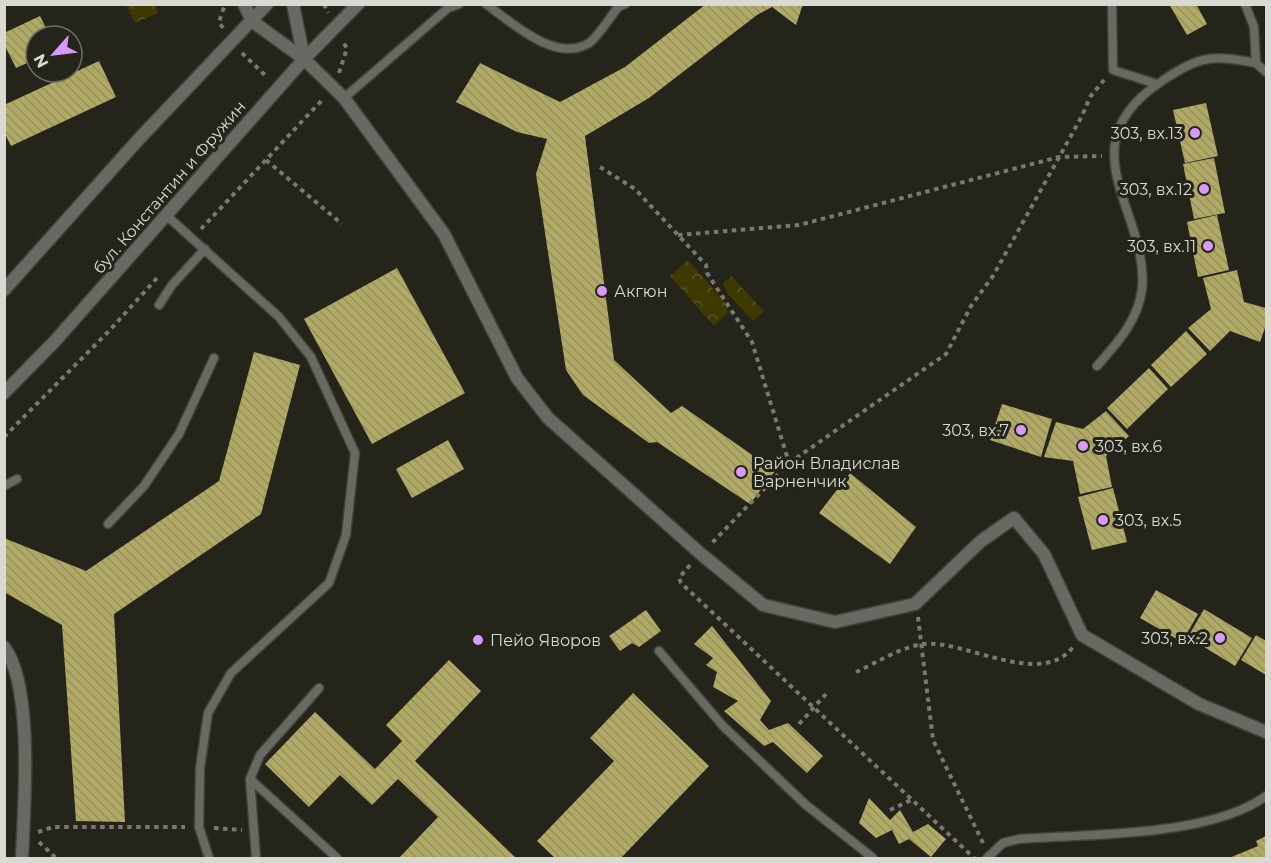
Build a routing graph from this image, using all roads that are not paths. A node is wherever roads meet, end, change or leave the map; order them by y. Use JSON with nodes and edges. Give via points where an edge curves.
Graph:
{"nodes":[{"id":1,"x":244,"y":4,"type":"edge"},
{"id":2,"x":267,"y":4,"type":"edge"},
{"id":3,"x":293,"y":4,"type":"edge"},
{"id":4,"x":358,"y":4,"type":"edge"},
{"id":5,"x":459,"y":4,"type":"edge"},
{"id":6,"x":486,"y":4,"type":"edge"},
{"id":7,"x":625,"y":4,"type":"edge"},
{"id":8,"x":1112,"y":4,"type":"edge"},
{"id":9,"x":1245,"y":4,"type":"edge"},
{"id":10,"x":252,"y":21,"type":"junction"},
{"id":11,"x":304,"y":59,"type":"junction"},
{"id":12,"x":1256,"y":63,"type":"junction"},
{"id":13,"x":1266,"y":72,"type":"edge"},
{"id":14,"x":1158,"y":84,"type":"junction"},
{"id":15,"x":344,"y":98,"type":"junction"},
{"id":16,"x":166,"y":215,"type":"junction"},
{"id":17,"x":205,"y":249,"type":"junction"},
{"id":18,"x":4,"y":290,"type":"edge"},
{"id":19,"x":159,"y":305,"type":"dead end"},
{"id":20,"x":214,"y":358,"type":"dead end"},
{"id":21,"x":1097,"y":366,"type":"dead end"},
{"id":22,"x":4,"y":393,"type":"edge"},
{"id":23,"x":17,"y":479,"type":"dead end"},
{"id":24,"x":4,"y":486,"type":"edge"},
{"id":25,"x":108,"y":524,"type":"dead end"},
{"id":26,"x":4,"y":647,"type":"edge"},
{"id":27,"x":659,"y":651,"type":"dead end"},
{"id":28,"x":319,"y":688,"type":"dead end"},
{"id":29,"x":1266,"y":732,"type":"edge"},
{"id":30,"x":250,"y":778,"type":"junction"},
{"id":31,"x":1266,"y":796,"type":"edge"},
{"id":32,"x":988,"y":857,"type":"edge"},
{"id":33,"x":22,"y":858,"type":"edge"},
{"id":34,"x":209,"y":858,"type":"edge"},
{"id":35,"x":256,"y":858,"type":"edge"},
{"id":36,"x":337,"y":858,"type":"edge"},
{"id":37,"x":873,"y":858,"type":"edge"}],
"edges":[{"from":1,"to":10,"type":"street"},
{"from":2,"to":10,"type":"street"},
{"from":3,"to":11,"type":"street"},
{"from":4,"to":11,"type":"street","name":"бул. Константин и Фружин"},
{"from":5,"to":15,"type":"lane","via":[[448,8]]},
{"from":6,"to":7,"type":"lane","via":[[544,45],[567,48],[589,43],[618,7]]},
{"from":8,"to":14,"type":"lane","via":[[1113,70]]},
{"from":9,"to":12,"type":"lane","via":[[1254,27]]},
{"from":10,"to":11,"type":"street"},
{"from":10,"to":18,"type":"street","via":[[138,140]]},
{"from":11,"to":15,"type":"street"},
{"from":11,"to":16,"type":"street","name":"бул. Константин и Фружин"},
{"from":12,"to":13,"type":"lane"},
{"from":12,"to":14,"type":"lane","via":[[1207,58]]},
{"from":14,"to":21,"type":"lane","via":[[1142,96],[1124,119],[1114,155],[1118,189],[1138,248],[1142,289],[1129,327]]},
{"from":15,"to":29,"type":"street","via":[[444,234],[517,378],[548,418],[763,605],[835,622],[915,604],[981,541],[1014,518],[1044,554],[1082,635],[1199,704]]},
{"from":16,"to":17,"type":"lane"},
{"from":16,"to":22,"type":"street","name":"бул. Константин и Фружин"},
{"from":17,"to":19,"type":"lane"},
{"from":17,"to":34,"type":"lane","via":[[279,317],[311,357],[355,453],[346,535],[329,583],[231,673],[208,713],[200,768],[199,827]]},
{"from":20,"to":25,"type":"lane","via":[[179,434],[144,486]]},
{"from":23,"to":24,"type":"lane"},
{"from":26,"to":33,"type":"street","via":[[14,660],[23,718]]},
{"from":27,"to":37,"type":"lane","via":[[723,726],[806,805]]},
{"from":28,"to":30,"type":"lane","via":[[261,755]]},
{"from":30,"to":35,"type":"lane"},
{"from":30,"to":36,"type":"lane"},
{"from":31,"to":32,"type":"lane","via":[[1216,819],[1178,828],[1019,839],[1003,843]]}]}
